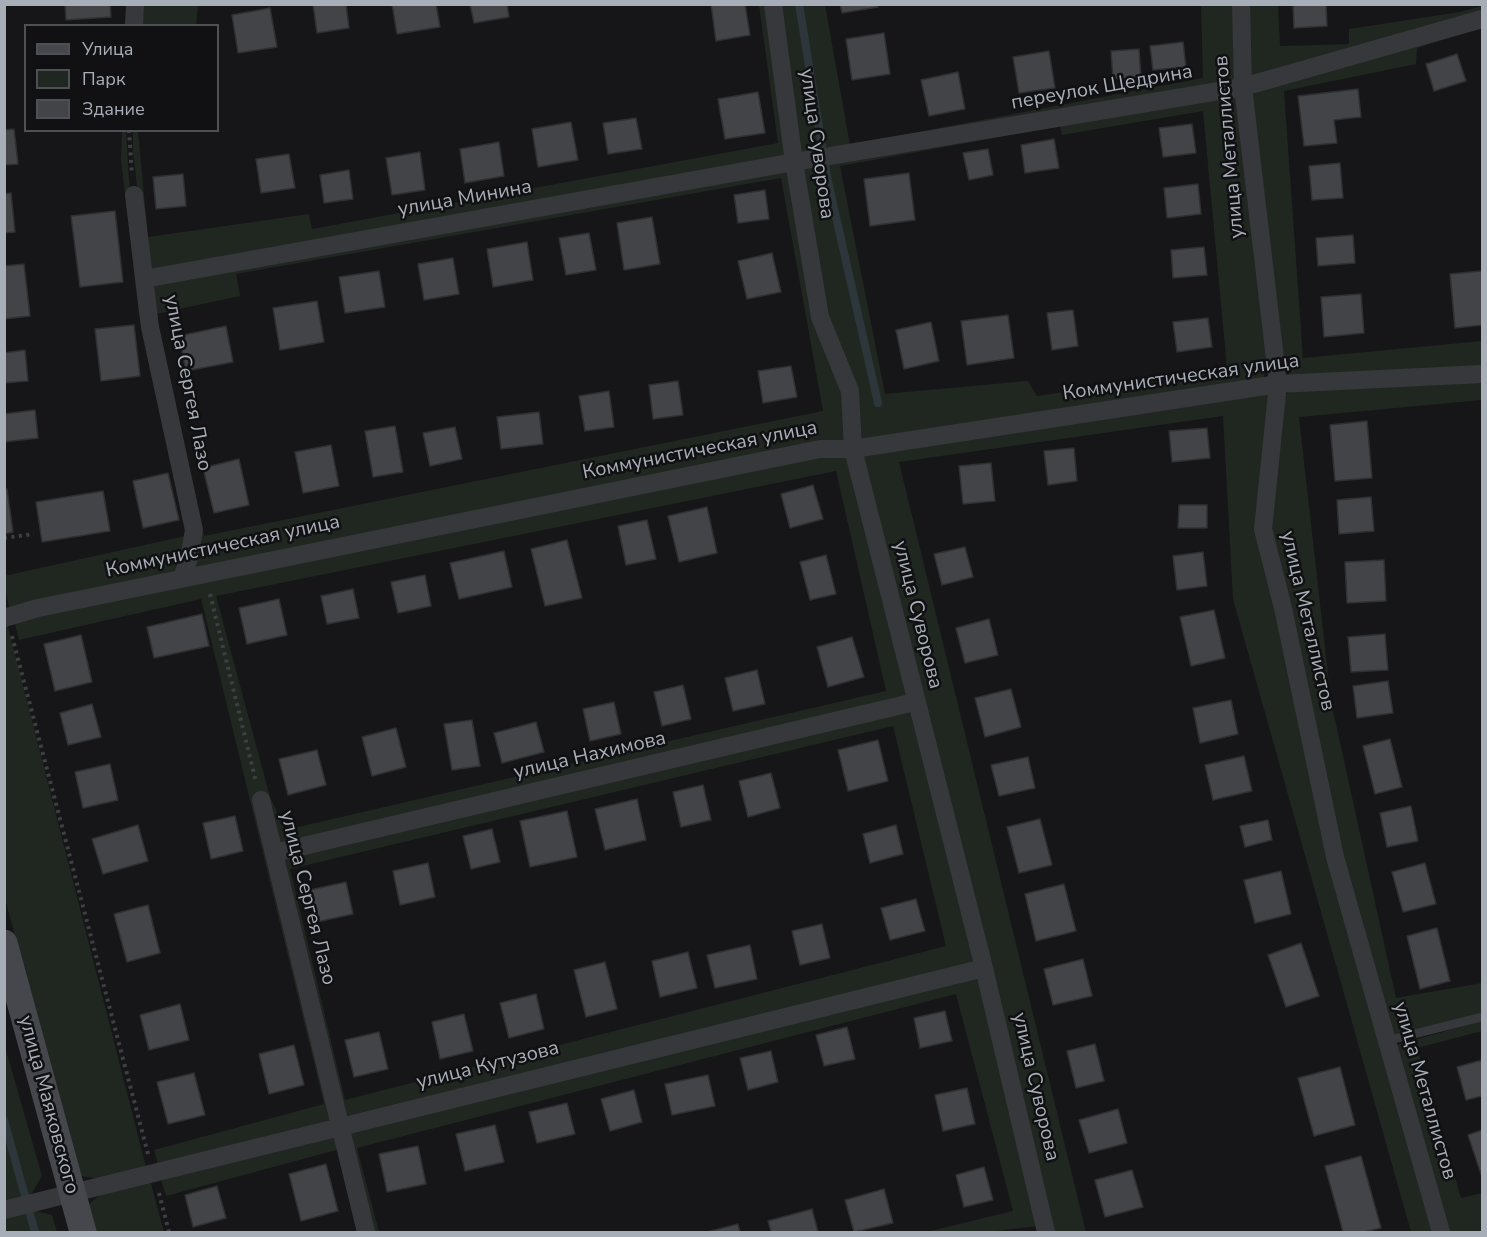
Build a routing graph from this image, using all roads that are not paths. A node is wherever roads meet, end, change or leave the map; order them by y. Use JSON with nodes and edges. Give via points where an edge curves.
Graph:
{"nodes":[{"id":1,"x":135,"y":4,"type":"edge"},
{"id":2,"x":773,"y":4,"type":"edge"},
{"id":3,"x":1241,"y":4,"type":"edge"},
{"id":4,"x":1482,"y":19,"type":"edge"},
{"id":5,"x":134,"y":24,"type":"edge"},
{"id":6,"x":1243,"y":87,"type":"junction"},
{"id":7,"x":794,"y":162,"type":"junction"},
{"id":8,"x":134,"y":195,"type":"road end"},
{"id":9,"x":144,"y":279,"type":"junction"},
{"id":10,"x":1482,"y":374,"type":"edge"},
{"id":11,"x":1278,"y":384,"type":"junction"},
{"id":12,"x":853,"y":449,"type":"junction"},
{"id":13,"x":182,"y":578,"type":"junction"},
{"id":14,"x":6,"y":618,"type":"edge"},
{"id":15,"x":915,"y":702,"type":"junction"},
{"id":16,"x":261,"y":800,"type":"road end"},
{"id":17,"x":274,"y":853,"type":"junction"},
{"id":18,"x":4,"y":943,"type":"edge"},
{"id":19,"x":984,"y":968,"type":"junction"},
{"id":20,"x":1482,"y":1017,"type":"edge"},
{"id":21,"x":1386,"y":1041,"type":"junction"},
{"id":22,"x":339,"y":1125,"type":"junction"},
{"id":23,"x":72,"y":1193,"type":"junction"},
{"id":24,"x":4,"y":1210,"type":"edge"},
{"id":25,"x":1040,"y":1232,"type":"edge"},
{"id":26,"x":83,"y":1233,"type":"edge"},
{"id":27,"x":366,"y":1233,"type":"edge"},
{"id":28,"x":1441,"y":1233,"type":"edge"}],
"edges":[{"from":1,"to":5,"type":"street"},
{"from":2,"to":7,"type":"street","name":"улица Суворова"},
{"from":3,"to":6,"type":"street","name":"улица Металлистов"},
{"from":4,"to":6,"type":"street","name":"переулок Щедрина"},
{"from":6,"to":7,"type":"street","name":"переулок Щедрина"},
{"from":6,"to":11,"type":"street","name":"улица Металлистов"},
{"from":7,"to":9,"type":"street","name":"улица Минина"},
{"from":7,"to":12,"type":"street","name":"улица Суворова","via":[[820,317],[850,391]]},
{"from":8,"to":9,"type":"street","name":"улица Сергея Лазо"},
{"from":9,"to":13,"type":"street","name":"улица Сергея Лазо","via":[[150,327],[194,530]]},
{"from":10,"to":11,"type":"street","name":"Коммунистическая улица"},
{"from":11,"to":12,"type":"street","name":"Коммунистическая улица"},
{"from":11,"to":21,"type":"street","name":"улица Металлистов","via":[[1263,529],[1335,858]]},
{"from":12,"to":13,"type":"street","name":"Коммунистическая улица","via":[[820,449]]},
{"from":12,"to":15,"type":"street","name":"улица Суворова"},
{"from":13,"to":14,"type":"street","name":"Коммунистическая улица"},
{"from":15,"to":17,"type":"street","name":"улица Нахимова"},
{"from":15,"to":19,"type":"street","name":"улица Суворова"},
{"from":16,"to":17,"type":"street","name":"улица Сергея Лазо"},
{"from":17,"to":22,"type":"street","name":"улица Сергея Лазо"},
{"from":18,"to":23,"type":"main road","name":"улица Маяковского"},
{"from":19,"to":22,"type":"street","name":"улица Кутузова"},
{"from":19,"to":25,"type":"street","name":"улица Суворова"},
{"from":20,"to":21,"type":"lane"},
{"from":21,"to":28,"type":"street","name":"улица Металлистов"},
{"from":22,"to":23,"type":"street","name":"улица Кутузова"},
{"from":22,"to":27,"type":"street","name":"улица Сергея Лазо"},
{"from":23,"to":24,"type":"street","name":"улица Кутузова"},
{"from":23,"to":26,"type":"main road","name":"улица Маяковского"}]}
